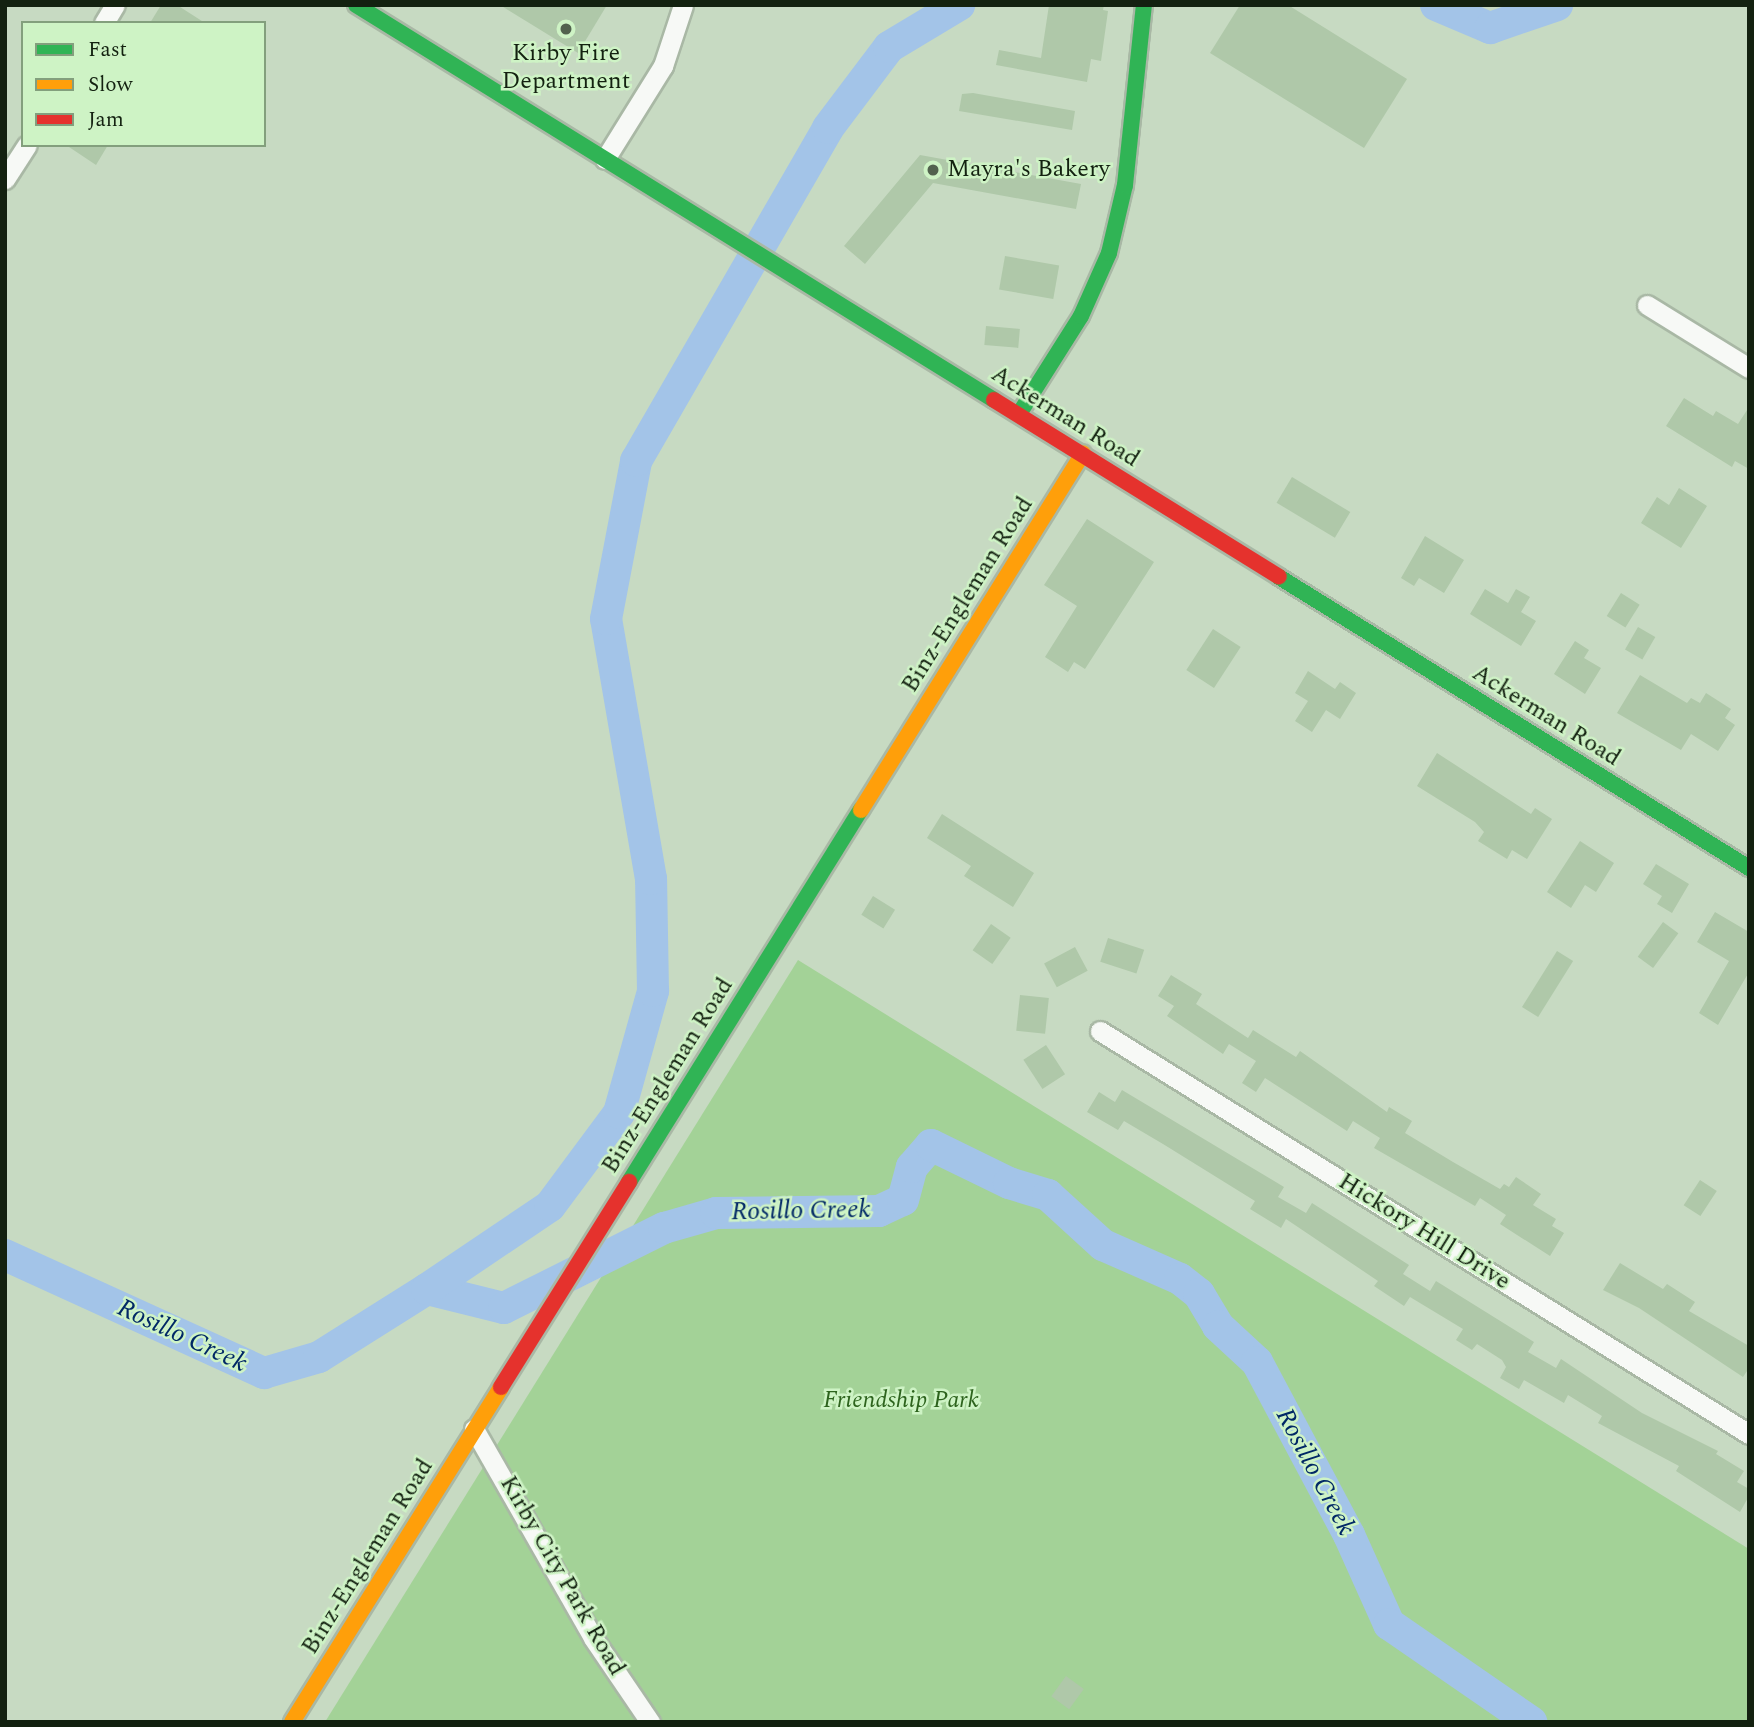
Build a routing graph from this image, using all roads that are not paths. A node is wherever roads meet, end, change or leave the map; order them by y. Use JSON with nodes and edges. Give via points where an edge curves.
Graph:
{"nodes":[{"id":1,"x":115,"y":5,"type":"edge"},
{"id":2,"x":356,"y":5,"type":"edge"},
{"id":3,"x":683,"y":5,"type":"edge"},
{"id":4,"x":1144,"y":5,"type":"edge"},
{"id":5,"x":105,"y":21,"type":"edge"},
{"id":6,"x":26,"y":147,"type":"edge"},
{"id":7,"x":605,"y":159,"type":"junction"},
{"id":8,"x":5,"y":179,"type":"edge"},
{"id":9,"x":1647,"y":305,"type":"dead end"},
{"id":10,"x":1749,"y":368,"type":"edge"},
{"id":11,"x":1019,"y":414,"type":"junction"},
{"id":12,"x":1083,"y":454,"type":"junction"},
{"id":13,"x":1749,"y":868,"type":"edge"},
{"id":14,"x":1100,"y":1031,"type":"dead end"},
{"id":15,"x":474,"y":1429,"type":"junction"},
{"id":16,"x":1749,"y":1434,"type":"edge"},
{"id":17,"x":292,"y":1722,"type":"edge"},
{"id":18,"x":650,"y":1722,"type":"edge"}],
"edges":[{"from":1,"to":5,"type":"street"},
{"from":2,"to":7,"type":"street","name":"Ackerman Road"},
{"from":3,"to":7,"type":"street","via":[[663,66]]},
{"from":4,"to":11,"type":"street","via":[[1125,185],[1109,253],[1081,316]]},
{"from":6,"to":8,"type":"street"},
{"from":7,"to":11,"type":"street","name":"Ackerman Road"},
{"from":9,"to":10,"type":"street"},
{"from":11,"to":12,"type":"street","name":"Ackerman Road"},
{"from":12,"to":13,"type":"street","name":"Ackerman Road"},
{"from":12,"to":15,"type":"street","name":"Binz-Engleman Road"},
{"from":14,"to":16,"type":"street","name":"Hickory Hill Drive"},
{"from":15,"to":17,"type":"street","name":"Binz-Engleman Road"},
{"from":15,"to":18,"type":"street","name":"Kirby City Park Road","via":[[593,1638]]}]}
